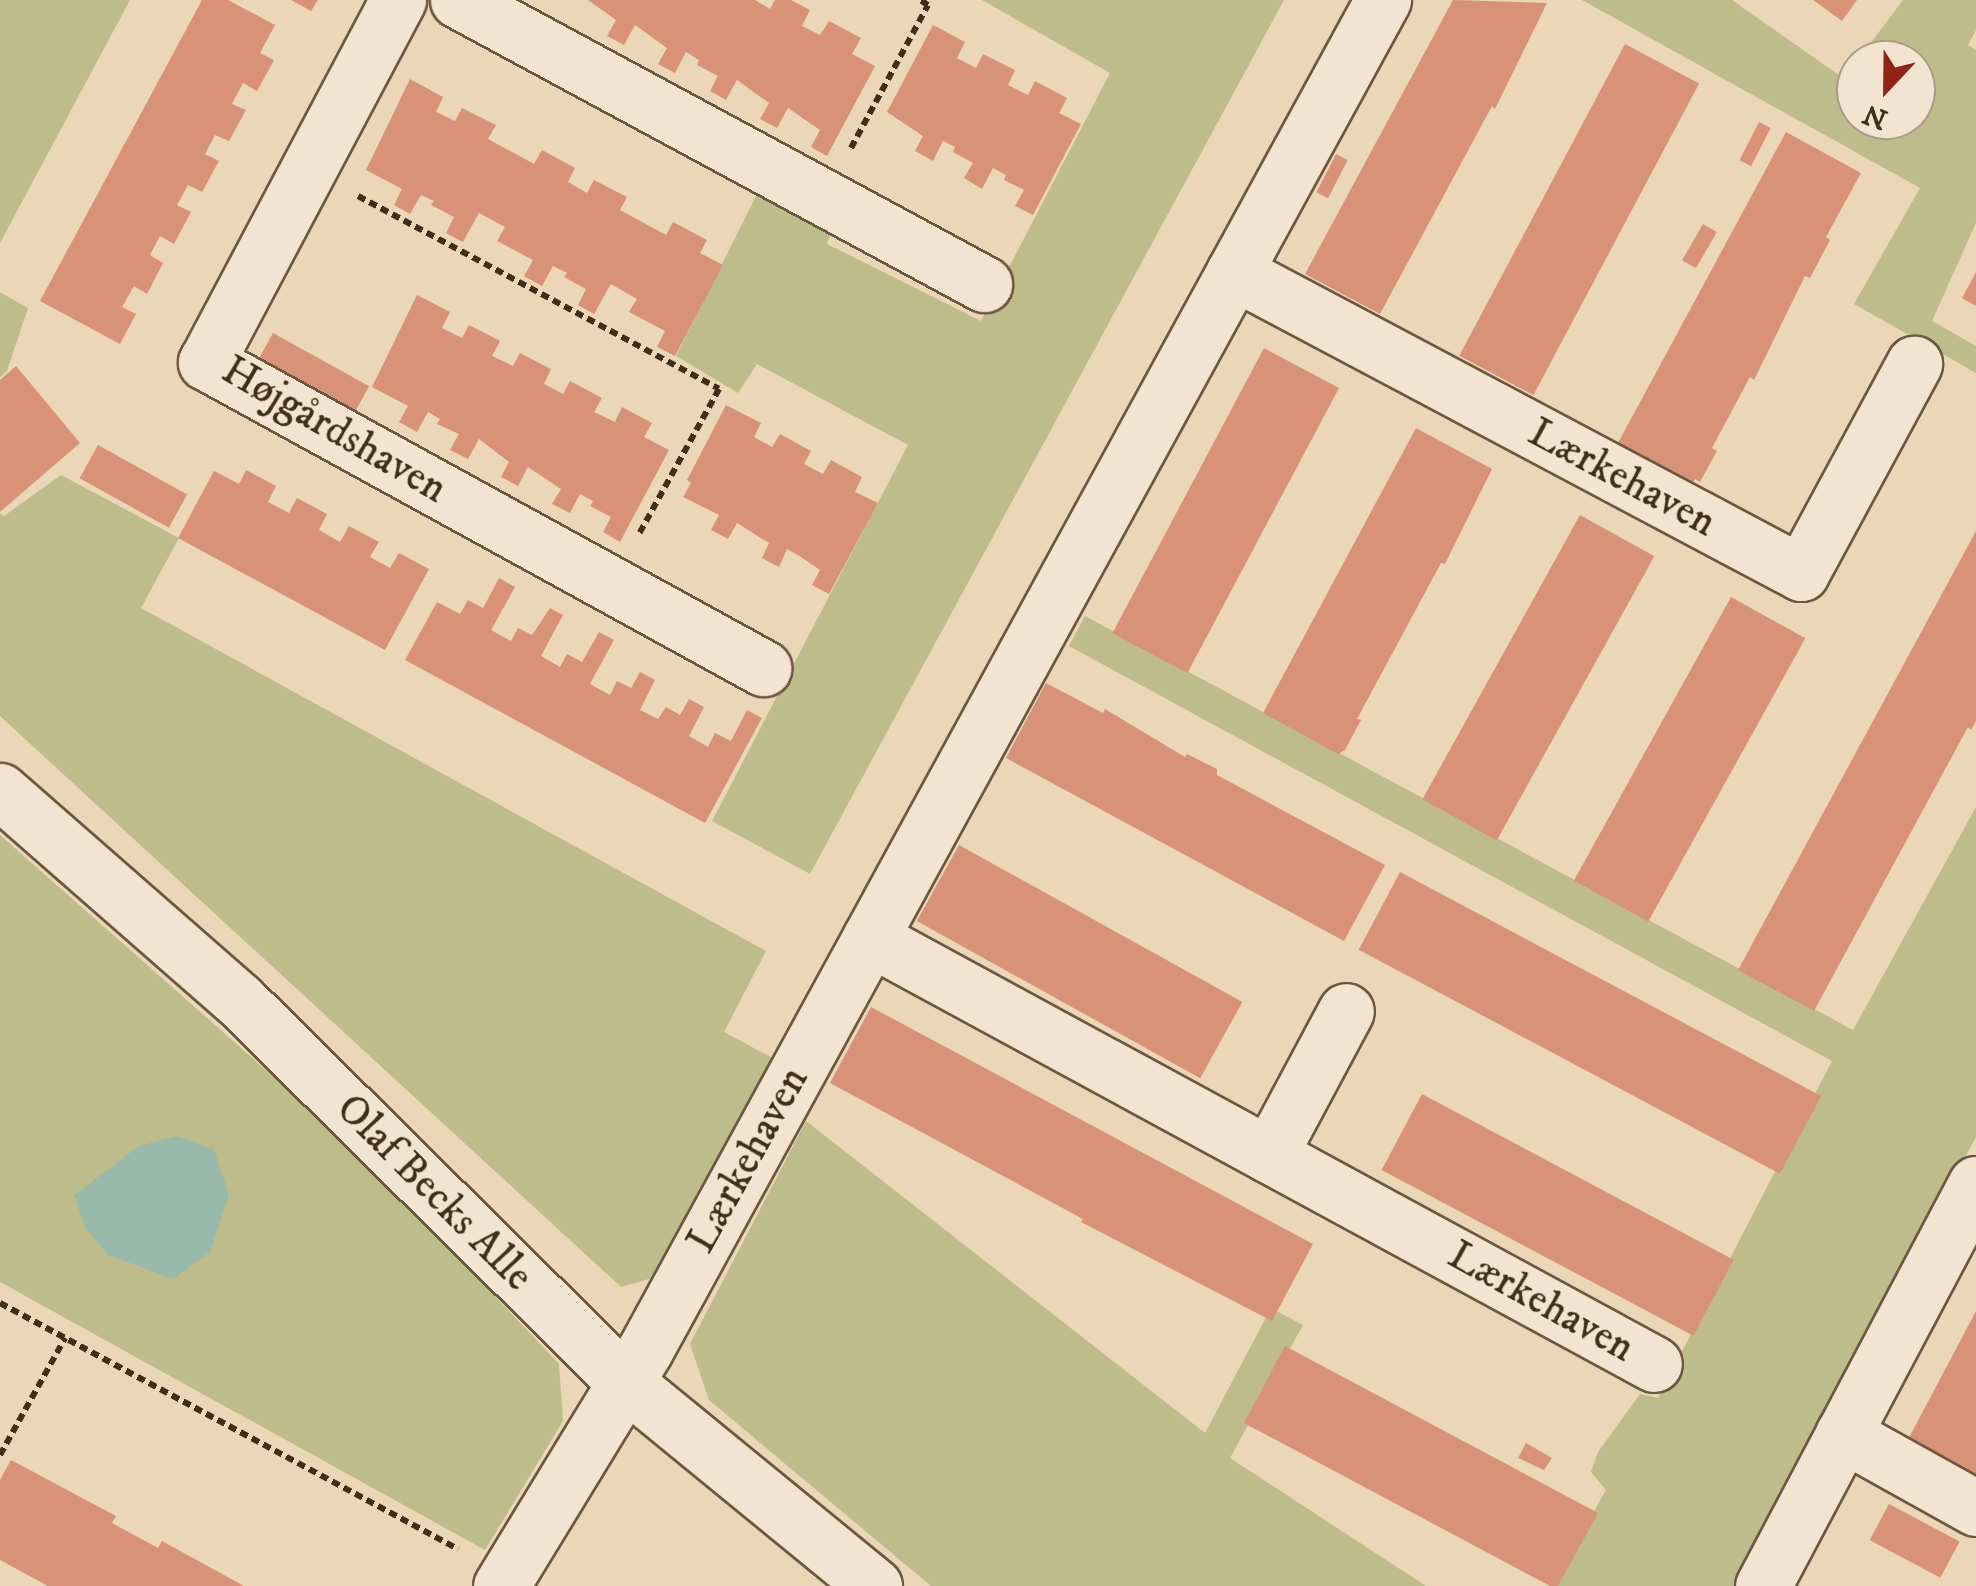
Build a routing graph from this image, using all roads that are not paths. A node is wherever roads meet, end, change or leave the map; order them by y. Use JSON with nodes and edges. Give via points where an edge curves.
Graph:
{"nodes":[{"id":1,"x":398,"y":0,"type":"edge"},
{"id":2,"x":458,"y":0,"type":"edge"},
{"id":3,"x":1383,"y":0,"type":"edge"},
{"id":4,"x":1234,"y":272,"type":"junction"},
{"id":5,"x":984,"y":284,"type":"dead end"},
{"id":6,"x":1914,"y":364,"type":"dead end"},
{"id":7,"x":763,"y":668,"type":"dead end"},
{"id":8,"x":0,"y":791,"type":"edge"},
{"id":9,"x":870,"y":938,"type":"junction"},
{"id":10,"x":1346,"y":1011,"type":"dead end"},
{"id":11,"x":1269,"y":1155,"type":"junction"},
{"id":12,"x":1976,"y":1184,"type":"edge"},
{"id":13,"x":1654,"y":1364,"type":"dead end"},
{"id":14,"x":625,"y":1382,"type":"junction"},
{"id":15,"x":1843,"y":1434,"type":"junction"},
{"id":16,"x":1976,"y":1508,"type":"edge"},
{"id":17,"x":504,"y":1581,"type":"edge"},
{"id":18,"x":874,"y":1586,"type":"edge"},
{"id":19,"x":1763,"y":1586,"type":"edge"}],
"edges":[{"from":1,"to":7,"type":"street","name":"Højgårdshaven","via":[[206,362]]},
{"from":2,"to":5,"type":"street"},
{"from":3,"to":4,"type":"street","name":"Lærkehaven"},
{"from":4,"to":6,"type":"street","name":"Lærkehaven","via":[[1801,573]]},
{"from":4,"to":9,"type":"street","name":"Lærkehaven"},
{"from":8,"to":14,"type":"street","name":"Olaf Becks Alle","via":[[239,1000]]},
{"from":9,"to":11,"type":"street","name":"Lærkehaven"},
{"from":9,"to":14,"type":"street","name":"Lærkehaven"},
{"from":10,"to":11,"type":"street"},
{"from":11,"to":13,"type":"street","name":"Lærkehaven"},
{"from":12,"to":15,"type":"street"},
{"from":14,"to":17,"type":"street","name":"Lærkehaven"},
{"from":14,"to":18,"type":"street","name":"Olaf Becks Alle"},
{"from":15,"to":16,"type":"street"},
{"from":15,"to":19,"type":"street"}]}
